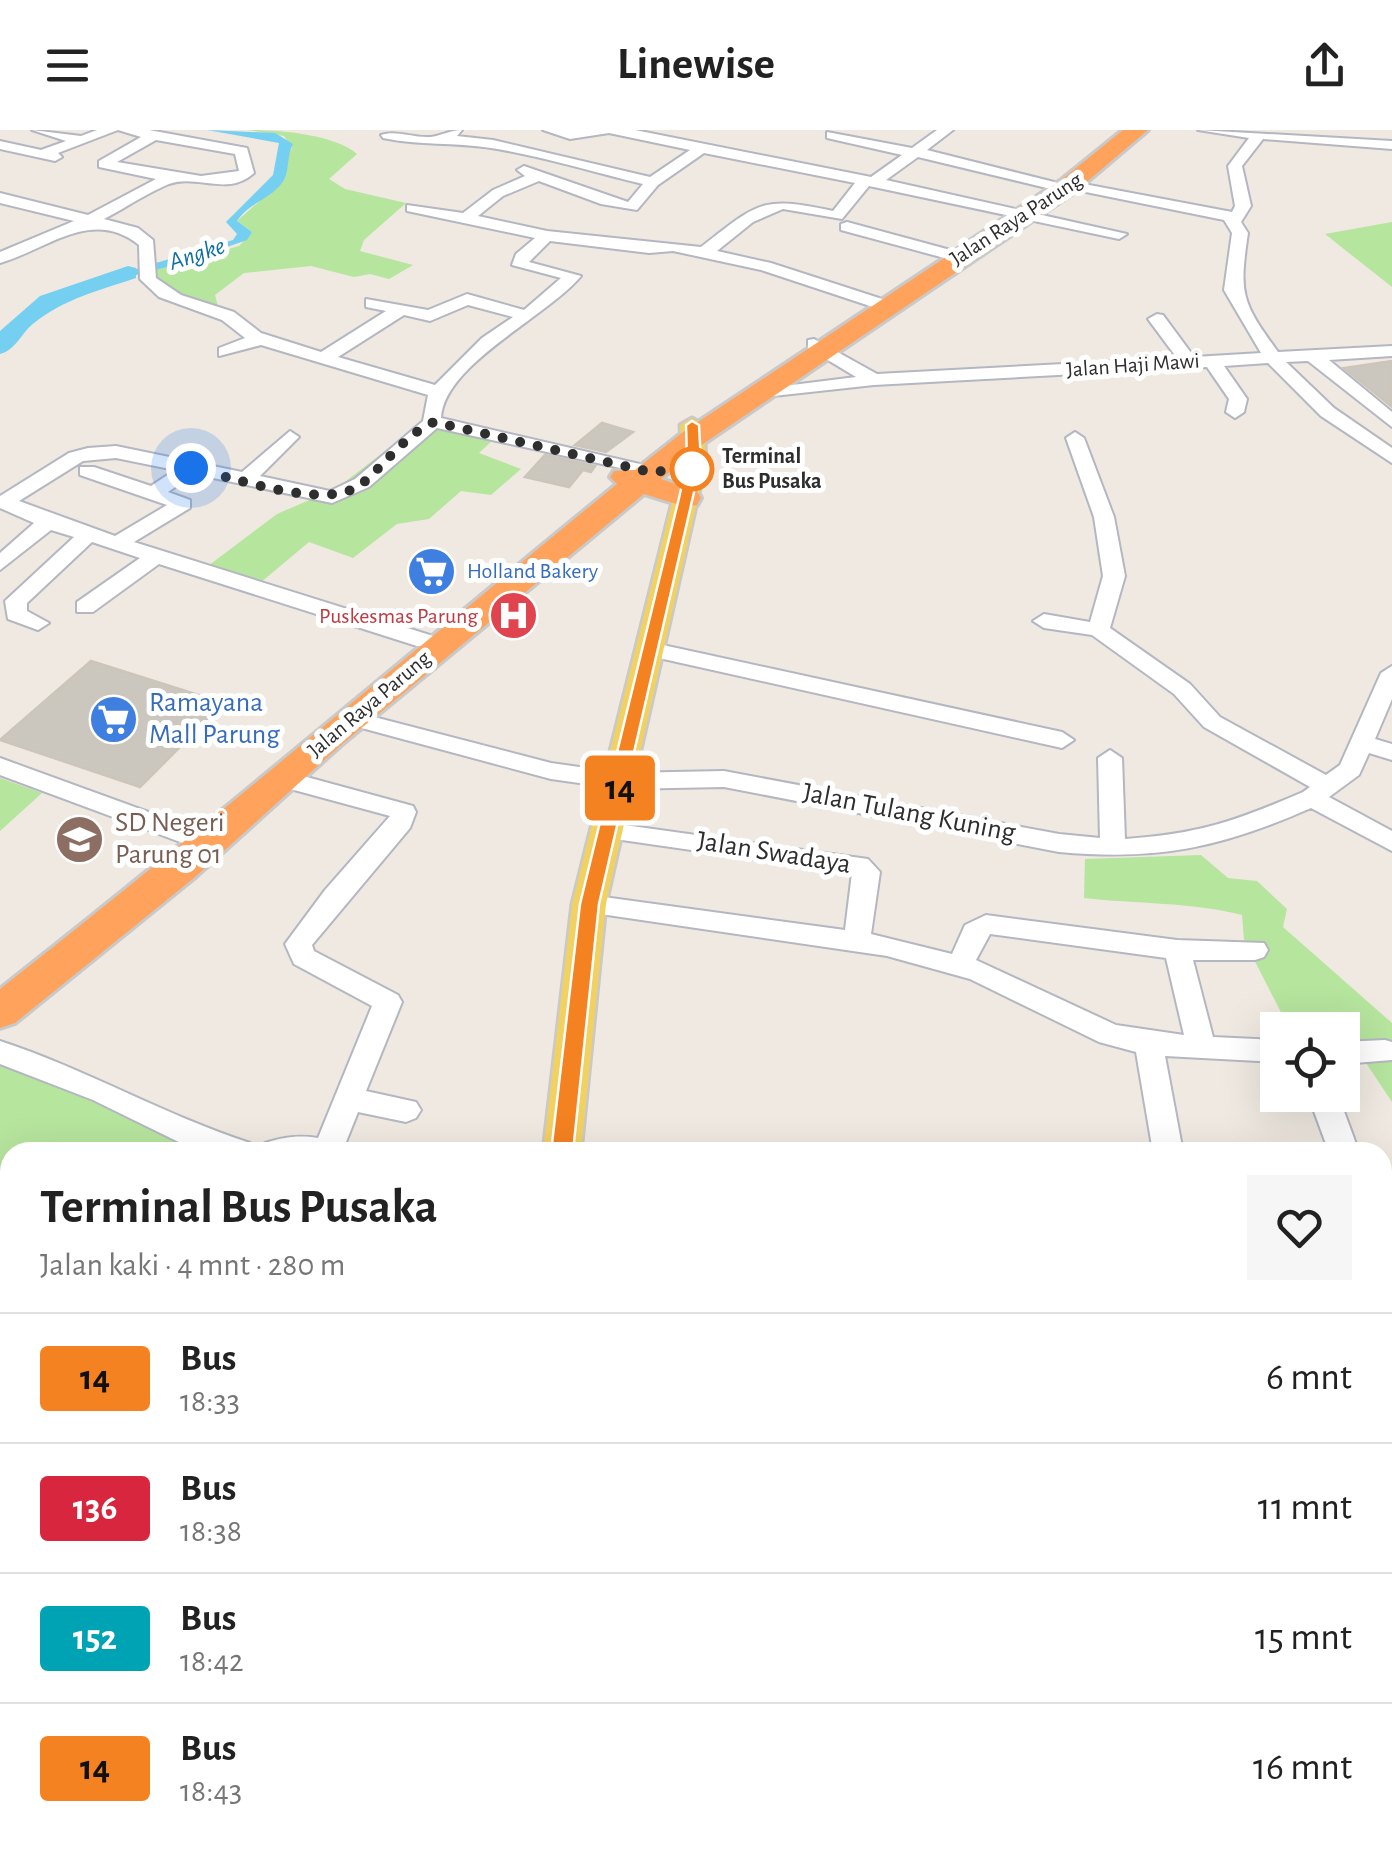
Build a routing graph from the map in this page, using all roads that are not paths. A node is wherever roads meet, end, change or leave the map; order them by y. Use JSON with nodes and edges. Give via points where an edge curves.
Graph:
{"nodes":[{"id":1,"x":40,"y":130,"type":"edge"},
{"id":2,"x":111,"y":130,"type":"edge"},
{"id":3,"x":125,"y":130,"type":"edge"},
{"id":4,"x":604,"y":130,"type":"edge"},
{"id":5,"x":614,"y":130,"type":"edge"},
{"id":6,"x":946,"y":130,"type":"edge"},
{"id":7,"x":1124,"y":130,"type":"edge"},
{"id":8,"x":1137,"y":130,"type":"edge"},
{"id":9,"x":1205,"y":130,"type":"edge"},
{"id":10,"x":388,"y":134,"type":"dead end"},
{"id":11,"x":451,"y":134,"type":"edge"},
{"id":12,"x":1258,"y":134,"type":"junction"},
{"id":13,"x":832,"y":135,"type":"dead end"},
{"id":14,"x":1347,"y":135,"type":"edge"},
{"id":15,"x":559,"y":136,"type":"edge"},
{"id":16,"x":150,"y":137,"type":"junction"},
{"id":17,"x":78,"y":140,"type":"junction"},
{"id":18,"x":185,"y":141,"type":"junction"},
{"id":19,"x":0,"y":145,"type":"edge"},
{"id":20,"x":1392,"y":145,"type":"edge"},
{"id":21,"x":703,"y":147,"type":"junction"},
{"id":22,"x":169,"y":150,"type":"dead end"},
{"id":23,"x":916,"y":153,"type":"junction"},
{"id":24,"x":38,"y":155,"type":"junction"},
{"id":25,"x":55,"y":158,"type":"dead end"},
{"id":26,"x":152,"y":160,"type":"dead end"},
{"id":27,"x":510,"y":166,"type":"dead end"},
{"id":28,"x":136,"y":170,"type":"junction"},
{"id":29,"x":174,"y":175,"type":"junction"},
{"id":30,"x":540,"y":175,"type":"junction"},
{"id":31,"x":871,"y":180,"type":"junction"},
{"id":32,"x":653,"y":182,"type":"junction"},
{"id":33,"x":0,"y":198,"type":"edge"},
{"id":34,"x":1040,"y":199,"type":"junction"},
{"id":35,"x":412,"y":208,"type":"dead end"},
{"id":36,"x":466,"y":218,"type":"junction"},
{"id":37,"x":94,"y":220,"type":"junction"},
{"id":38,"x":1235,"y":220,"type":"junction"},
{"id":39,"x":1119,"y":234,"type":"dead end"},
{"id":40,"x":546,"y":236,"type":"junction"},
{"id":41,"x":705,"y":252,"type":"junction"},
{"id":42,"x":0,"y":258,"type":"edge"},
{"id":43,"x":938,"y":260,"type":"junction"},
{"id":44,"x":372,"y":303,"type":"dead end"},
{"id":45,"x":876,"y":303,"type":"junction"},
{"id":46,"x":400,"y":310,"type":"junction"},
{"id":47,"x":528,"y":316,"type":"junction"},
{"id":48,"x":1156,"y":319,"type":"dead end"},
{"id":49,"x":260,"y":339,"type":"junction"},
{"id":50,"x":343,"y":344,"type":"junction"},
{"id":51,"x":819,"y":346,"type":"junction"},
{"id":52,"x":1392,"y":351,"type":"edge"},
{"id":53,"x":226,"y":352,"type":"dead end"},
{"id":54,"x":301,"y":352,"type":"junction"},
{"id":55,"x":1314,"y":356,"type":"junction"},
{"id":56,"x":1271,"y":358,"type":"junction"},
{"id":57,"x":322,"y":359,"type":"junction"},
{"id":58,"x":1211,"y":360,"type":"junction"},
{"id":59,"x":1189,"y":362,"type":"junction"},
{"id":60,"x":874,"y":380,"type":"junction"},
{"id":61,"x":438,"y":392,"type":"junction"},
{"id":62,"x":752,"y":395,"type":"junction"},
{"id":63,"x":1234,"y":412,"type":"dead end"},
{"id":64,"x":1392,"y":421,"type":"edge"},
{"id":65,"x":434,"y":422,"type":"junction"},
{"id":66,"x":693,"y":432,"type":"junction"},
{"id":67,"x":290,"y":437,"type":"dead end"},
{"id":68,"x":1074,"y":438,"type":"dead end"},
{"id":69,"x":1392,"y":457,"type":"edge"},
{"id":70,"x":191,"y":468,"type":"junction"},
{"id":71,"x":87,"y":471,"type":"dead end"},
{"id":72,"x":637,"y":475,"type":"junction"},
{"id":73,"x":245,"y":480,"type":"junction"},
{"id":74,"x":156,"y":492,"type":"junction"},
{"id":75,"x":686,"y":498,"type":"junction"},
{"id":76,"x":48,"y":522,"type":"junction"},
{"id":77,"x":90,"y":533,"type":"junction"},
{"id":78,"x":120,"y":542,"type":"junction"},
{"id":79,"x":157,"y":555,"type":"junction"},
{"id":80,"x":0,"y":564,"type":"edge"},
{"id":81,"x":86,"y":607,"type":"dead end"},
{"id":82,"x":461,"y":619,"type":"junction"},
{"id":83,"x":1044,"y":620,"type":"dead end"},
{"id":84,"x":38,"y":623,"type":"dead end"},
{"id":85,"x":1099,"y":630,"type":"junction"},
{"id":86,"x":425,"y":642,"type":"junction"},
{"id":87,"x":649,"y":649,"type":"junction"},
{"id":88,"x":1390,"y":681,"type":"edge"},
{"id":89,"x":351,"y":718,"type":"junction"},
{"id":90,"x":1062,"y":740,"type":"dead end"},
{"id":91,"x":1363,"y":743,"type":"junction"},
{"id":92,"x":1392,"y":752,"type":"edge"},
{"id":93,"x":1110,"y":758,"type":"dead end"},
{"id":94,"x":0,"y":766,"type":"edge"},
{"id":95,"x":280,"y":778,"type":"junction"},
{"id":96,"x":622,"y":780,"type":"junction"},
{"id":97,"x":1321,"y":793,"type":"junction"},
{"id":98,"x":610,"y":831,"type":"junction"},
{"id":99,"x":199,"y":840,"type":"junction"},
{"id":100,"x":1392,"y":842,"type":"edge"},
{"id":101,"x":1113,"y":848,"type":"junction"},
{"id":102,"x":589,"y":904,"type":"junction"},
{"id":103,"x":857,"y":940,"type":"junction"},
{"id":104,"x":1177,"y":950,"type":"junction"},
{"id":105,"x":1255,"y":950,"type":"dead end"},
{"id":106,"x":960,"y":966,"type":"junction"},
{"id":107,"x":0,"y":993,"type":"edge"},
{"id":108,"x":0,"y":1012,"type":"edge"},
{"id":109,"x":1149,"y":1044,"type":"junction"},
{"id":110,"x":1201,"y":1047,"type":"junction"},
{"id":111,"x":1260,"y":1050,"type":"edge"},
{"id":112,"x":1385,"y":1051,"type":"dead end"},
{"id":113,"x":0,"y":1052,"type":"edge"},
{"id":114,"x":1360,"y":1052,"type":"edge"},
{"id":115,"x":350,"y":1100,"type":"junction"},
{"id":116,"x":406,"y":1110,"type":"dead end"},
{"id":117,"x":1329,"y":1112,"type":"edge"},
{"id":118,"x":206,"y":1142,"type":"edge"},
{"id":119,"x":332,"y":1142,"type":"edge"},
{"id":120,"x":563,"y":1142,"type":"edge"},
{"id":121,"x":1166,"y":1142,"type":"edge"},
{"id":122,"x":1340,"y":1142,"type":"edge"}],
"edges":[{"from":1,"to":17,"type":"street"},
{"from":2,"to":17,"type":"street"},
{"from":3,"to":16,"type":"street"},
{"from":4,"to":15,"type":"street"},
{"from":5,"to":21,"type":"street"},
{"from":6,"to":23,"type":"street"},
{"from":7,"to":34,"type":"highway","name":"Jalan Raya Parung"},
{"from":8,"to":34,"type":"highway","name":"Jalan Raya Parung"},
{"from":9,"to":12,"type":"street"},
{"from":10,"to":11,"type":"street","via":[[434,142]]},
{"from":11,"to":32,"type":"street"},
{"from":12,"to":14,"type":"street"},
{"from":12,"to":38,"type":"street","via":[[1235,166],[1243,206]]},
{"from":13,"to":23,"type":"street"},
{"from":14,"to":20,"type":"street"},
{"from":16,"to":18,"type":"street"},
{"from":16,"to":28,"type":"street","via":[[104,163]]},
{"from":17,"to":24,"type":"street"},
{"from":18,"to":22,"type":"street"},
{"from":18,"to":29,"type":"street","via":[[242,151],[247,174],[235,183],[215,184]]},
{"from":19,"to":24,"type":"street"},
{"from":21,"to":31,"type":"street"},
{"from":21,"to":32,"type":"street"},
{"from":23,"to":31,"type":"street"},
{"from":23,"to":34,"type":"street"},
{"from":24,"to":25,"type":"street"},
{"from":26,"to":28,"type":"street"},
{"from":27,"to":30,"type":"street"},
{"from":28,"to":29,"type":"street"},
{"from":29,"to":37,"type":"street"},
{"from":30,"to":32,"type":"street","via":[[601,201],[632,206]]},
{"from":30,"to":36,"type":"street","via":[[498,193]]},
{"from":31,"to":34,"type":"street"},
{"from":31,"to":41,"type":"street","via":[[837,216],[781,204],[747,219]]},
{"from":33,"to":37,"type":"street"},
{"from":34,"to":38,"type":"street","via":[[1216,210]]},
{"from":34,"to":39,"type":"street"},
{"from":34,"to":43,"type":"highway","name":"Jalan Raya Parung"},
{"from":34,"to":51,"type":"highway","name":"Jalan Raya Parung"},
{"from":35,"to":36,"type":"street"},
{"from":36,"to":40,"type":"street"},
{"from":37,"to":42,"type":"street"},
{"from":37,"to":49,"type":"street","via":[[147,243],[148,272],[158,290],[229,316]]},
{"from":38,"to":56,"type":"street","via":[[1240,233],[1233,292]]},
{"from":40,"to":41,"type":"street"},
{"from":40,"to":47,"type":"street","via":[[520,265],[572,276]]},
{"from":41,"to":45,"type":"street"},
{"from":43,"to":43,"type":"street","via":[[844,234]]},
{"from":43,"to":45,"type":"highway","name":"Jalan Raya Parung"},
{"from":44,"to":46,"type":"street"},
{"from":45,"to":51,"type":"highway","name":"Jalan Raya Parung"},
{"from":46,"to":47,"type":"street","via":[[436,316],[471,300]]},
{"from":46,"to":50,"type":"street"},
{"from":47,"to":61,"type":"street","via":[[488,342]]},
{"from":48,"to":59,"type":"street"},
{"from":49,"to":53,"type":"street"},
{"from":49,"to":54,"type":"street"},
{"from":50,"to":54,"type":"street","via":[[326,339]]},
{"from":50,"to":57,"type":"street"},
{"from":51,"to":60,"type":"street"},
{"from":51,"to":62,"type":"highway","name":"Jalan Raya Parung"},
{"from":51,"to":66,"type":"highway","name":"Jalan Raya Parung"},
{"from":52,"to":55,"type":"street","name":"Jalan Haji Mawi"},
{"from":54,"to":57,"type":"street"},
{"from":55,"to":56,"type":"street","name":"Jalan Haji Mawi"},
{"from":55,"to":64,"type":"street"},
{"from":56,"to":58,"type":"street","name":"Jalan Haji Mawi"},
{"from":56,"to":69,"type":"street"},
{"from":57,"to":61,"type":"street"},
{"from":58,"to":59,"type":"street","name":"Jalan Haji Mawi"},
{"from":58,"to":63,"type":"street","via":[[1238,398]]},
{"from":59,"to":60,"type":"street","name":"Jalan Haji Mawi"},
{"from":60,"to":62,"type":"street","name":"Jalan Haji Mawi"},
{"from":61,"to":65,"type":"street"},
{"from":62,"to":66,"type":"highway","name":"Jalan Raya Parung"},
{"from":65,"to":72,"type":"street"},
{"from":65,"to":73,"type":"street","via":[[341,495],[308,495]]},
{"from":66,"to":72,"type":"highway","name":"Jalan Raya Parung"},
{"from":66,"to":75,"type":"main road"},
{"from":67,"to":73,"type":"street"},
{"from":68,"to":85,"type":"street","via":[[1104,517],[1114,576]]},
{"from":70,"to":73,"type":"street"},
{"from":70,"to":74,"type":"street"},
{"from":70,"to":76,"type":"street","via":[[116,452],[76,456],[5,498],[5,505]]},
{"from":71,"to":74,"type":"street"},
{"from":72,"to":75,"type":"highway"},
{"from":72,"to":82,"type":"highway","name":"Jalan Raya Parung"},
{"from":74,"to":78,"type":"street","via":[[183,504]]},
{"from":75,"to":87,"type":"main road"},
{"from":76,"to":77,"type":"street"},
{"from":76,"to":80,"type":"street"},
{"from":77,"to":78,"type":"street"},
{"from":77,"to":84,"type":"street","via":[[16,601],[16,614]]},
{"from":78,"to":79,"type":"street"},
{"from":79,"to":81,"type":"street"},
{"from":79,"to":86,"type":"street"},
{"from":82,"to":86,"type":"highway","name":"Jalan Raya Parung"},
{"from":82,"to":89,"type":"highway","name":"Jalan Raya Parung"},
{"from":83,"to":85,"type":"street"},
{"from":85,"to":97,"type":"street","via":[[1182,688],[1212,722]]},
{"from":86,"to":99,"type":"highway","name":"Jalan Raya Parung"},
{"from":87,"to":90,"type":"street"},
{"from":87,"to":96,"type":"main road"},
{"from":88,"to":91,"type":"street"},
{"from":89,"to":95,"type":"highway","name":"Jalan Raya Parung"},
{"from":89,"to":96,"type":"street","name":"Jalan Tulang Kuning","via":[[551,770]]},
{"from":91,"to":92,"type":"street"},
{"from":91,"to":97,"type":"street","via":[[1350,770]]},
{"from":93,"to":101,"type":"street"},
{"from":94,"to":99,"type":"street"},
{"from":95,"to":99,"type":"highway","name":"Jalan Raya Parung"},
{"from":95,"to":115,"type":"street","via":[[404,812],[298,944],[304,958],[388,1002]]},
{"from":96,"to":98,"type":"main road"},
{"from":96,"to":101,"type":"street","name":"Jalan Tulang Kuning","via":[[724,779]]},
{"from":97,"to":100,"type":"street"},
{"from":97,"to":101,"type":"street","name":"Jalan Tulang Kuning","via":[[1217,836]]},
{"from":98,"to":102,"type":"main road"},
{"from":98,"to":103,"type":"street","name":"Jalan Swadaya","via":[[859,865],[867,872]]},
{"from":99,"to":107,"type":"highway","name":"Jalan Raya Parung"},
{"from":99,"to":108,"type":"highway","name":"Jalan Raya Parung"},
{"from":102,"to":103,"type":"street"},
{"from":102,"to":120,"type":"main road"},
{"from":103,"to":106,"type":"street"},
{"from":104,"to":105,"type":"street"},
{"from":104,"to":106,"type":"street","via":[[986,924],[974,932]]},
{"from":104,"to":110,"type":"street"},
{"from":106,"to":109,"type":"street","via":[[1109,1034]]},
{"from":109,"to":110,"type":"street"},
{"from":109,"to":121,"type":"street"},
{"from":110,"to":111,"type":"street"},
{"from":112,"to":114,"type":"street"},
{"from":113,"to":118,"type":"street","via":[[104,1092]]},
{"from":115,"to":116,"type":"street"},
{"from":115,"to":119,"type":"street"},
{"from":117,"to":122,"type":"street"}]}
